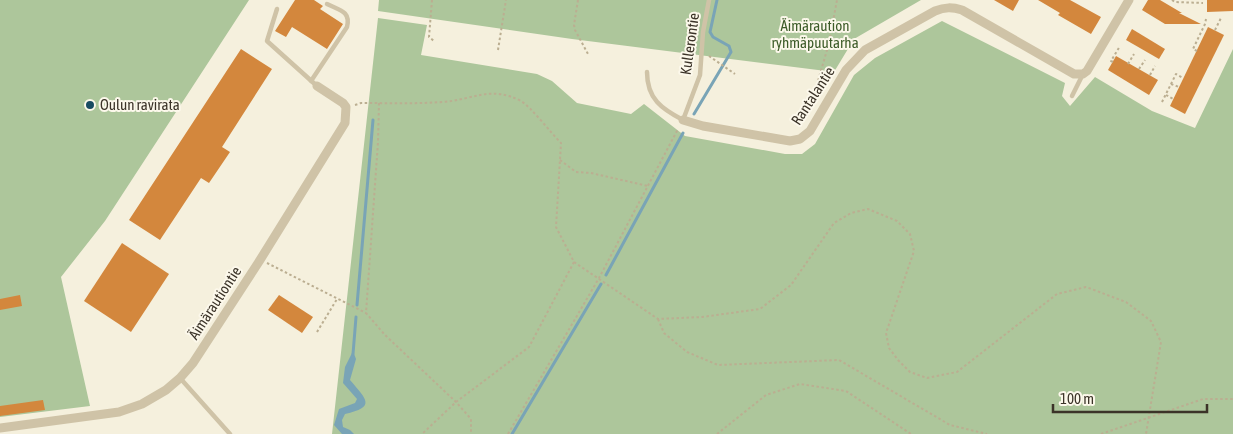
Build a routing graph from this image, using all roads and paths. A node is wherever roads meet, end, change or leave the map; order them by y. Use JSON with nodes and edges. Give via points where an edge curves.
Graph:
{"nodes":[{"id":1,"x":432,"y":0,"type":"edge"},
{"id":2,"x":506,"y":0,"type":"edge"},
{"id":3,"x":578,"y":0,"type":"edge"},
{"id":4,"x":709,"y":0,"type":"edge"},
{"id":5,"x":837,"y":0,"type":"edge"},
{"id":6,"x":1129,"y":0,"type":"edge"},
{"id":7,"x":1172,"y":0,"type":"edge"},
{"id":8,"x":1203,"y":3,"type":"dead end"},
{"id":9,"x":327,"y":4,"type":"dead end"},
{"id":10,"x":277,"y":9,"type":"dead end"},
{"id":11,"x":1221,"y":18,"type":"dead end"},
{"id":12,"x":1206,"y":19,"type":"dead end"},
{"id":13,"x":1215,"y":30,"type":"dead end"},
{"id":14,"x":1198,"y":39,"type":"junction"},
{"id":15,"x":434,"y":41,"type":"dead end"},
{"id":16,"x":1202,"y":41,"type":"dead end"},
{"id":17,"x":1120,"y":46,"type":"dead end"},
{"id":18,"x":498,"y":50,"type":"dead end"},
{"id":19,"x":1197,"y":51,"type":"dead end"},
{"id":20,"x":702,"y":52,"type":"junction"},
{"id":21,"x":588,"y":54,"type":"dead end"},
{"id":22,"x":1134,"y":54,"type":"dead end"},
{"id":23,"x":1145,"y":60,"type":"dead end"},
{"id":24,"x":1113,"y":62,"type":"dead end"},
{"id":25,"x":1128,"y":64,"type":"dead end"},
{"id":26,"x":1155,"y":66,"type":"dead end"},
{"id":27,"x":1140,"y":69,"type":"dead end"},
{"id":28,"x":647,"y":72,"type":"dead end"},
{"id":29,"x":735,"y":74,"type":"dead end"},
{"id":30,"x":1083,"y":74,"type":"junction"},
{"id":31,"x":1150,"y":75,"type":"dead end"},
{"id":32,"x":1183,"y":78,"type":"dead end"},
{"id":33,"x":314,"y":84,"type":"junction"},
{"id":34,"x":1172,"y":84,"type":"junction"},
{"id":35,"x":1179,"y":87,"type":"dead end"},
{"id":36,"x":814,"y":95,"type":"dead end"},
{"id":37,"x":1166,"y":95,"type":"junction"},
{"id":38,"x":1072,"y":96,"type":"dead end"},
{"id":39,"x":1173,"y":99,"type":"dead end"},
{"id":40,"x":1162,"y":102,"type":"dead end"},
{"id":41,"x":379,"y":103,"type":"junction"},
{"id":42,"x":346,"y":108,"type":"junction"},
{"id":43,"x":683,"y":120,"type":"junction"},
{"id":44,"x":560,"y":160,"type":"junction"},
{"id":45,"x":648,"y":186,"type":"junction"},
{"id":46,"x":260,"y":260,"type":"junction"},
{"id":47,"x":574,"y":262,"type":"junction"},
{"id":48,"x":600,"y":278,"type":"junction"},
{"id":49,"x":337,"y":299,"type":"junction"},
{"id":50,"x":366,"y":313,"type":"junction"},
{"id":51,"x":658,"y":319,"type":"junction"},
{"id":52,"x":317,"y":332,"type":"dead end"},
{"id":53,"x":180,"y":378,"type":"junction"},
{"id":54,"x":1233,"y":399,"type":"edge"},
{"id":55,"x":456,"y":402,"type":"junction"},
{"id":56,"x":1150,"y":418,"type":"junction"},
{"id":57,"x":0,"y":428,"type":"edge"},
{"id":58,"x":230,"y":434,"type":"edge"},
{"id":59,"x":422,"y":434,"type":"edge"},
{"id":60,"x":471,"y":434,"type":"edge"},
{"id":61,"x":508,"y":434,"type":"edge"},
{"id":62,"x":717,"y":434,"type":"edge"},
{"id":63,"x":911,"y":434,"type":"edge"},
{"id":64,"x":987,"y":434,"type":"edge"},
{"id":65,"x":1102,"y":434,"type":"edge"},
{"id":66,"x":1146,"y":434,"type":"edge"}],
"edges":[{"from":1,"to":15,"type":"path","via":[[429,37]]},
{"from":2,"to":18,"type":"path"},
{"from":3,"to":21,"type":"path","via":[[574,25]]},
{"from":4,"to":20,"type":"lane","name":"Kullerontie"},
{"from":5,"to":36,"type":"path"},
{"from":6,"to":30,"type":"street"},
{"from":7,"to":8,"type":"path"},
{"from":9,"to":33,"type":"lane","via":[[349,19]]},
{"from":10,"to":33,"type":"lane","via":[[267,41]]},
{"from":11,"to":13,"type":"path"},
{"from":12,"to":14,"type":"path"},
{"from":14,"to":16,"type":"path"},
{"from":14,"to":19,"type":"path","via":[[1193,49]]},
{"from":17,"to":24,"type":"path"},
{"from":20,"to":29,"type":"path"},
{"from":20,"to":43,"type":"lane","name":"Kullerontie","via":[[700,75]]},
{"from":22,"to":25,"type":"path"},
{"from":23,"to":27,"type":"path"},
{"from":26,"to":31,"type":"path"},
{"from":28,"to":43,"type":"lane","via":[[654,99],[667,112]]},
{"from":30,"to":38,"type":"lane"},
{"from":30,"to":43,"type":"street","name":"Rantalantie","via":[[1074,74],[962,10],[944,7],[857,57],[810,131],[800,139],[790,141]]},
{"from":32,"to":34,"type":"path","via":[[1176,74]]},
{"from":33,"to":42,"type":"street"},
{"from":34,"to":35,"type":"path"},
{"from":34,"to":37,"type":"path"},
{"from":37,"to":39,"type":"path"},
{"from":37,"to":40,"type":"path"},
{"from":41,"to":42,"type":"path","via":[[361,103]]},
{"from":41,"to":44,"type":"path","via":[[445,102],[490,93],[506,95],[523,102],[560,143]]},
{"from":41,"to":50,"type":"path"},
{"from":42,"to":46,"type":"street","name":"Äimärautiontie","via":[[345,122]]},
{"from":43,"to":45,"type":"path"},
{"from":44,"to":45,"type":"path","via":[[576,172]]},
{"from":44,"to":47,"type":"path","via":[[556,227]]},
{"from":45,"to":48,"type":"path"},
{"from":46,"to":49,"type":"path"},
{"from":46,"to":53,"type":"street","name":"Äimärautiontie"},
{"from":47,"to":48,"type":"path"},
{"from":47,"to":55,"type":"path","via":[[529,347]]},
{"from":48,"to":51,"type":"path"},
{"from":48,"to":61,"type":"path"},
{"from":49,"to":50,"type":"path"},
{"from":49,"to":52,"type":"path"},
{"from":50,"to":55,"type":"path","via":[[384,335]]},
{"from":51,"to":56,"type":"path","via":[[760,309],[791,285],[834,223],[850,213],[868,209],[897,221],[910,234],[914,251],[886,332],[889,348],[910,372],[927,378],[957,372],[1057,294],[1086,287],[1126,302],[1151,321],[1161,342]]},
{"from":51,"to":64,"type":"path","via":[[664,333],[687,352],[718,365],[839,360],[950,425]]},
{"from":53,"to":57,"type":"street","name":"Äimärautiontie","via":[[142,404],[119,412]]},
{"from":53,"to":58,"type":"lane"},
{"from":54,"to":56,"type":"path","via":[[1203,399]]},
{"from":55,"to":59,"type":"path"},
{"from":55,"to":60,"type":"path","via":[[471,419]]},
{"from":56,"to":65,"type":"path"},
{"from":56,"to":66,"type":"path"},
{"from":62,"to":63,"type":"path","via":[[766,395],[800,384],[846,391]]}]}
